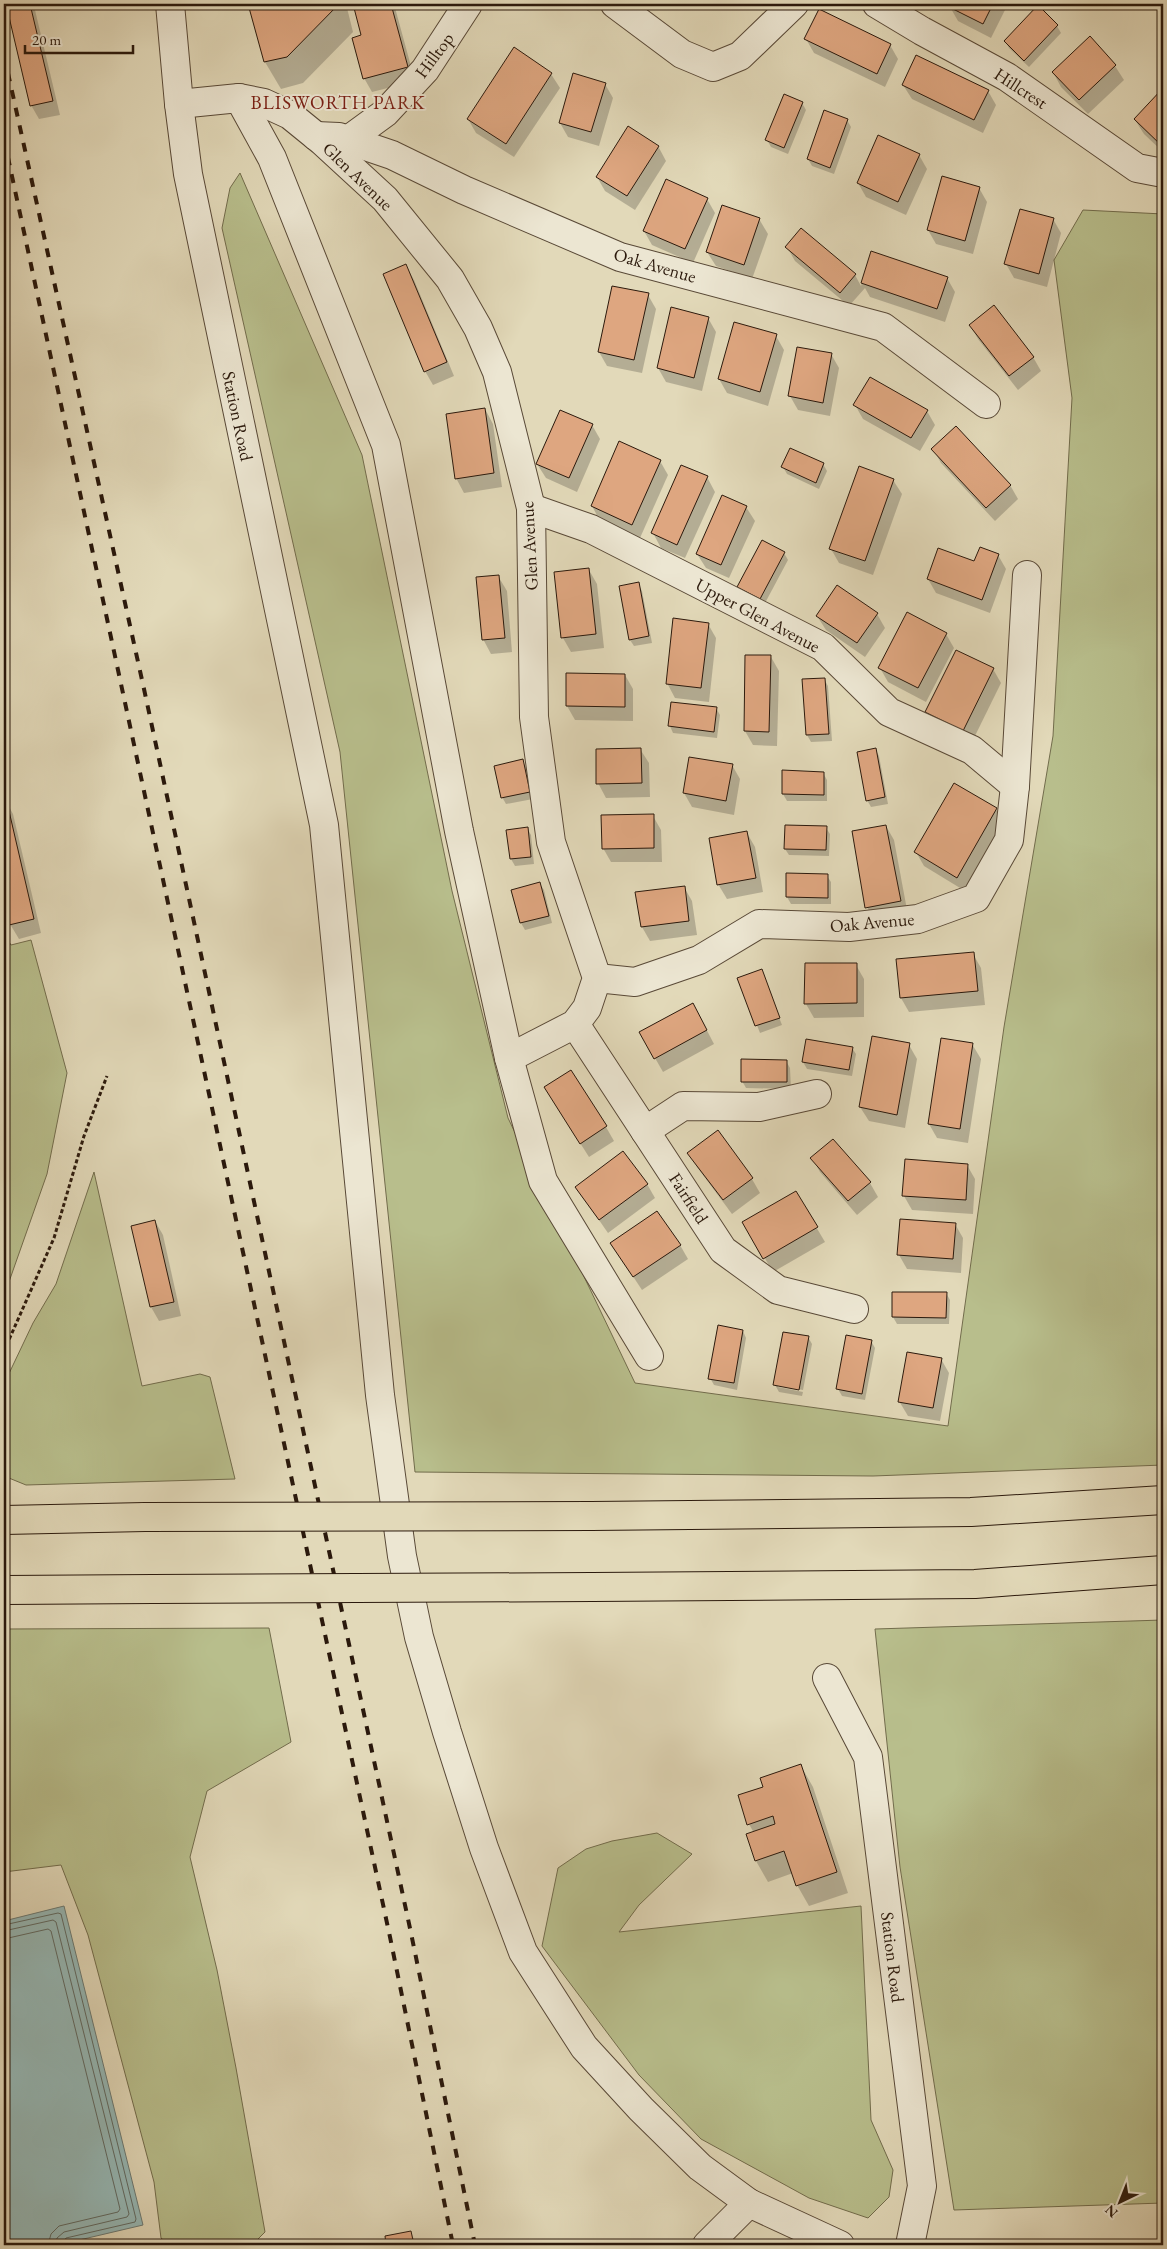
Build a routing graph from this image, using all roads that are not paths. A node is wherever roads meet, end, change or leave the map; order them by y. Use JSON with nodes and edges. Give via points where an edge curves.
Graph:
{"nodes":[{"id":1,"x":170,"y":4,"type":"edge"},
{"id":2,"x":468,"y":4,"type":"edge"},
{"id":3,"x":615,"y":4,"type":"edge"},
{"id":4,"x":794,"y":4,"type":"edge"},
{"id":5,"x":877,"y":4,"type":"edge"},
{"id":6,"x":239,"y":98,"type":"junction"},
{"id":7,"x":179,"y":104,"type":"junction"},
{"id":8,"x":316,"y":136,"type":"junction"},
{"id":9,"x":348,"y":140,"type":"junction"},
{"id":10,"x":1163,"y":173,"type":"edge"},
{"id":11,"x":986,"y":404,"type":"dead end"},
{"id":12,"x":531,"y":508,"type":"junction"},
{"id":13,"x":1026,"y":575,"type":"dead end"},
{"id":14,"x":1015,"y":786,"type":"junction"},
{"id":15,"x":597,"y":978,"type":"junction"},
{"id":16,"x":575,"y":1024,"type":"junction"},
{"id":17,"x":509,"y":1058,"type":"junction"},
{"id":18,"x":817,"y":1094,"type":"dead end"},
{"id":19,"x":645,"y":1131,"type":"junction"},
{"id":20,"x":854,"y":1309,"type":"dead end"},
{"id":21,"x":649,"y":1356,"type":"dead end"},
{"id":22,"x":1163,"y":1500,"type":"edge"},
{"id":23,"x":4,"y":1520,"type":"edge"},
{"id":24,"x":1163,"y":1570,"type":"edge"},
{"id":25,"x":4,"y":1590,"type":"edge"},
{"id":26,"x":827,"y":1678,"type":"dead end"},
{"id":27,"x":749,"y":2203,"type":"junction"},
{"id":28,"x":706,"y":2245,"type":"edge"},
{"id":29,"x":840,"y":2245,"type":"edge"},
{"id":30,"x":910,"y":2245,"type":"edge"}],
"edges":[{"from":1,"to":7,"type":"street","name":"Station Road"},
{"from":2,"to":9,"type":"street","name":"Hilltop","via":[[425,70],[385,113]]},
{"from":3,"to":4,"type":"street","via":[[682,54],[713,67],[740,56]]},
{"from":5,"to":10,"type":"street","name":"Hillcrest","via":[[1007,77],[1137,168]]},
{"from":6,"to":7,"type":"street","name":"Glen Avenue"},
{"from":6,"to":8,"type":"street","name":"Glen Avenue","via":[[264,103],[290,116]]},
{"from":6,"to":17,"type":"street","via":[[272,158],[386,445],[459,832]]},
{"from":7,"to":27,"type":"street","name":"Station Road","via":[[188,174],[324,825],[380,1395],[402,1556],[418,1637],[484,1848],[523,1952],[584,2046],[700,2167]]},
{"from":8,"to":9,"type":"street","name":"Oak Avenue"},
{"from":8,"to":12,"type":"street","name":"Glen Avenue","via":[[385,199],[455,288],[478,328],[497,372]]},
{"from":9,"to":11,"type":"street","name":"Oak Avenue","via":[[392,155],[464,190],[620,257],[883,327]]},
{"from":12,"to":14,"type":"street","name":"Upper Glen Avenue","via":[[591,529],[823,647],[889,712],[972,750]]},
{"from":12,"to":15,"type":"street","name":"Glen Avenue","via":[[534,717],[552,842]]},
{"from":13,"to":14,"type":"street","name":"Oak Avenue"},
{"from":14,"to":15,"type":"street","name":"Oak Avenue","via":[[1009,840],[976,898],[918,919],[849,927],[759,924],[699,960],[635,982]]},
{"from":15,"to":16,"type":"street","via":[[587,1008]]},
{"from":16,"to":17,"type":"street"},
{"from":16,"to":19,"type":"street","name":"Fairfield"},
{"from":17,"to":21,"type":"street","via":[[543,1181]]},
{"from":18,"to":19,"type":"street","via":[[759,1107],[683,1106]]},
{"from":19,"to":20,"type":"street","name":"Fairfield","via":[[723,1250],[778,1290]]},
{"from":22,"to":23,"type":"highway","bridge":true,"via":[[971,1512]]},
{"from":24,"to":25,"type":"highway","bridge":true,"via":[[975,1584]]},
{"from":26,"to":30,"type":"street","name":"Station Road","via":[[868,1757],[922,2186]]},
{"from":27,"to":28,"type":"street"},
{"from":27,"to":29,"type":"street","name":"Station Road"}]}
